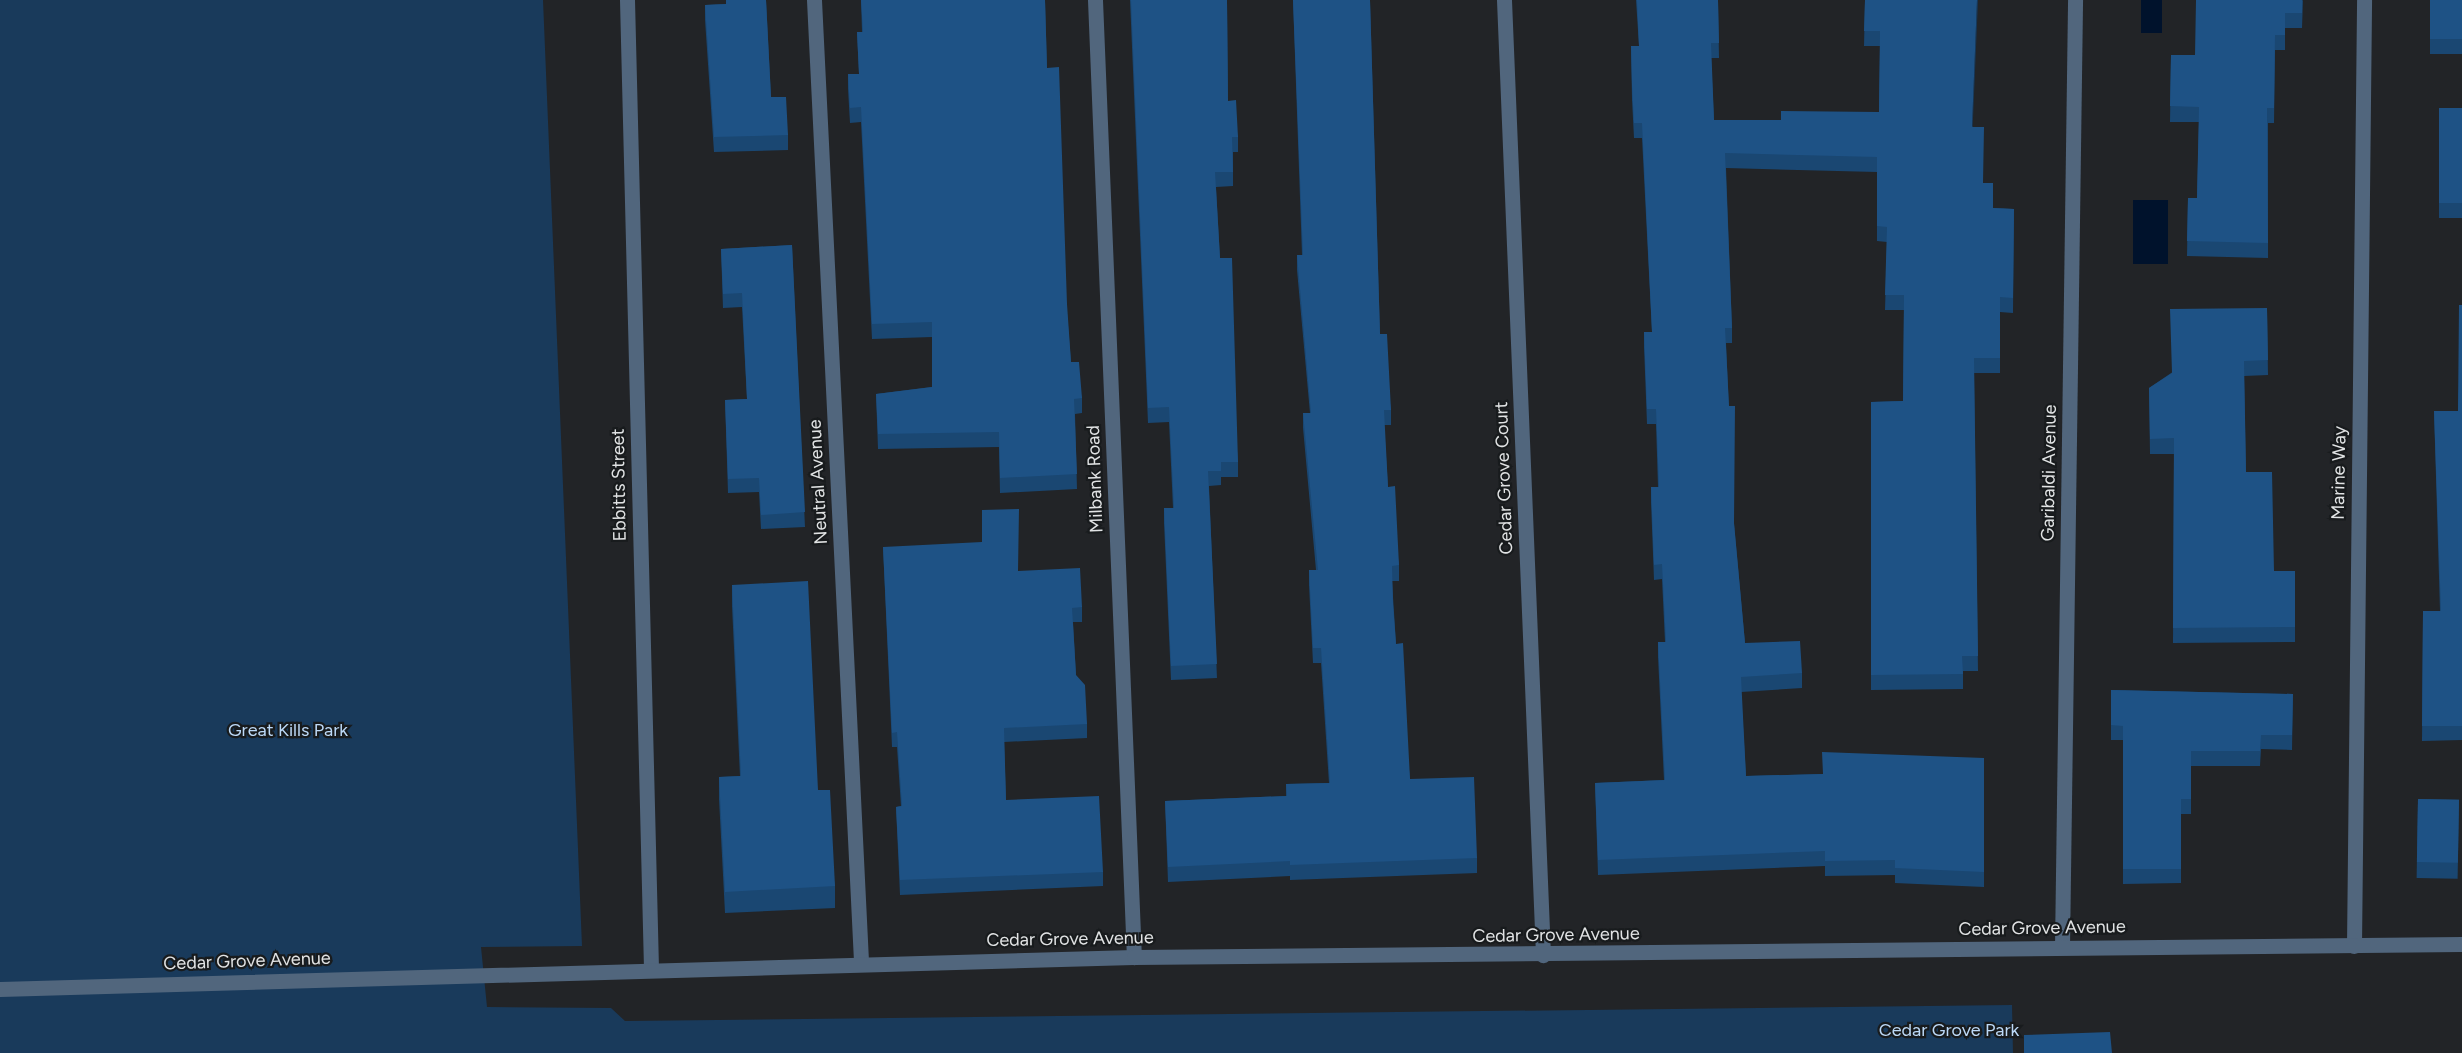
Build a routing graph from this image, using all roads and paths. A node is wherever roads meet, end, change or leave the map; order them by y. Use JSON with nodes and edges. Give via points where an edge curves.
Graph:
{"nodes":[{"id":1,"x":627,"y":0,"type":"edge"},
{"id":2,"x":814,"y":0,"type":"edge"},
{"id":3,"x":1095,"y":0,"type":"edge"},
{"id":4,"x":1504,"y":0,"type":"edge"},
{"id":5,"x":2075,"y":0,"type":"edge"},
{"id":6,"x":2364,"y":0,"type":"edge"},
{"id":7,"x":2462,"y":944,"type":"edge"},
{"id":8,"x":2354,"y":946,"type":"junction"},
{"id":9,"x":2062,"y":947,"type":"junction"},
{"id":10,"x":1543,"y":955,"type":"junction"},
{"id":11,"x":1134,"y":957,"type":"junction"},
{"id":12,"x":861,"y":962,"type":"junction"},
{"id":13,"x":651,"y":969,"type":"junction"},
{"id":14,"x":0,"y":989,"type":"edge"}],
"edges":[{"from":1,"to":13,"type":"street","name":"Ebbitts Street"},
{"from":2,"to":12,"type":"street","name":"Neutral Avenue"},
{"from":3,"to":11,"type":"street","name":"Milbank Road"},
{"from":4,"to":10,"type":"street","name":"Cedar Grove Court"},
{"from":5,"to":9,"type":"street","name":"Garibaldi Avenue"},
{"from":6,"to":8,"type":"street","name":"Marine Way"},
{"from":7,"to":8,"type":"street","name":"Cedar Grove Avenue"},
{"from":8,"to":9,"type":"street","name":"Cedar Grove Avenue"},
{"from":9,"to":10,"type":"street","name":"Cedar Grove Avenue"},
{"from":10,"to":11,"type":"street","name":"Cedar Grove Avenue"},
{"from":11,"to":12,"type":"street","name":"Cedar Grove Avenue"},
{"from":12,"to":13,"type":"street","name":"Cedar Grove Avenue"},
{"from":13,"to":14,"type":"street","name":"Cedar Grove Avenue"}]}
